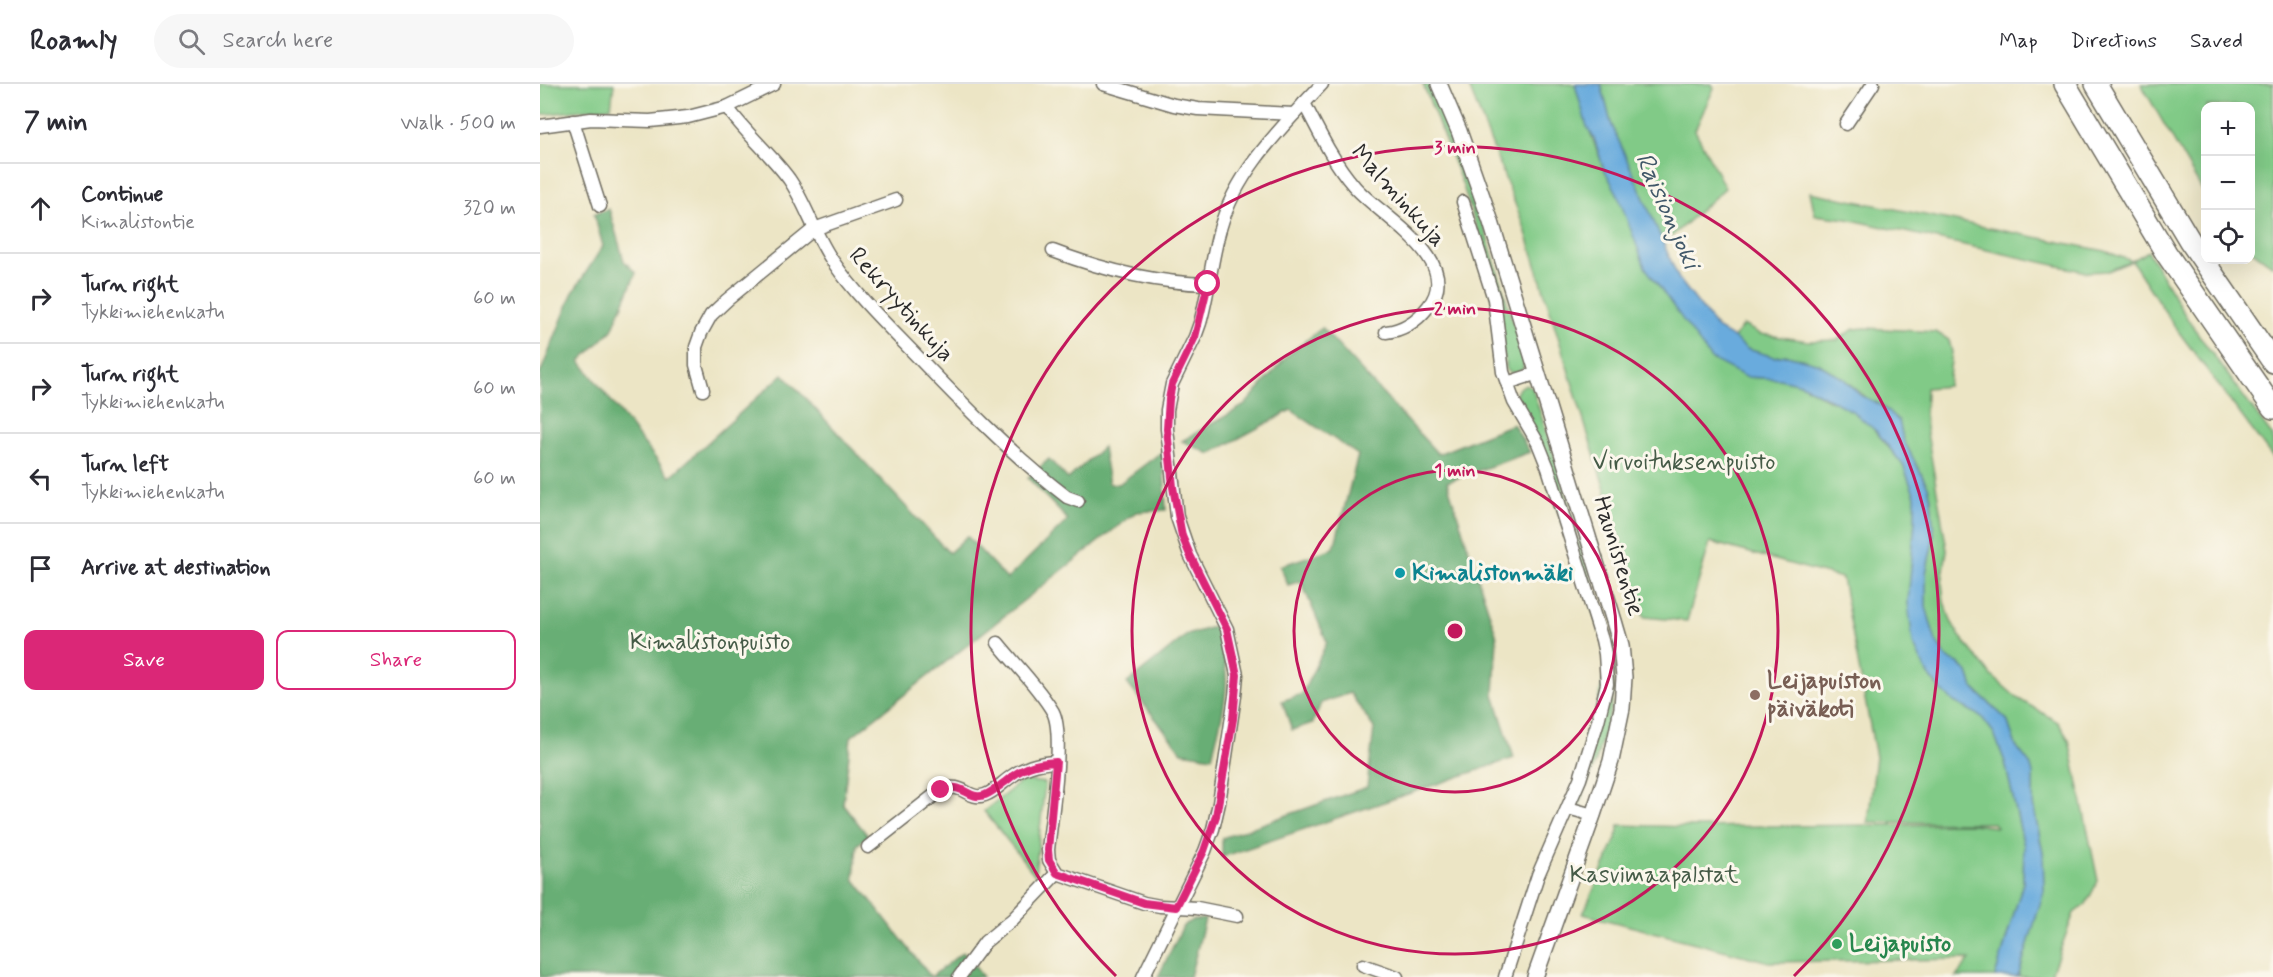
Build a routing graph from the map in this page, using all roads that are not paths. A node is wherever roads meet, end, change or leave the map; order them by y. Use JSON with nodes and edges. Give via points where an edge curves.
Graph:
{"nodes":[{"id":1,"x":774,"y":84,"type":"edge"},
{"id":2,"x":1103,"y":84,"type":"edge"},
{"id":3,"x":1321,"y":84,"type":"edge"},
{"id":4,"x":1439,"y":84,"type":"edge"},
{"id":5,"x":1872,"y":84,"type":"edge"},
{"id":6,"x":2065,"y":84,"type":"edge"},
{"id":7,"x":2096,"y":84,"type":"edge"},
{"id":8,"x":1304,"y":103,"type":"junction"},
{"id":9,"x":727,"y":107,"type":"junction"},
{"id":10,"x":1294,"y":114,"type":"junction"},
{"id":11,"x":573,"y":121,"type":"junction"},
{"id":12,"x":1846,"y":124,"type":"dead end"},
{"id":13,"x":540,"y":126,"type":"edge"},
{"id":14,"x":896,"y":200,"type":"dead end"},
{"id":15,"x":1463,"y":202,"type":"dead end"},
{"id":16,"x":600,"y":206,"type":"dead end"},
{"id":17,"x":814,"y":229,"type":"junction"},
{"id":18,"x":1053,"y":251,"type":"dead end"},
{"id":19,"x":1208,"y":284,"type":"junction"},
{"id":20,"x":1386,"y":332,"type":"dead end"},
{"id":21,"x":2273,"y":362,"type":"edge"},
{"id":22,"x":1538,"y":374,"type":"junction"},
{"id":23,"x":1507,"y":383,"type":"junction"},
{"id":24,"x":703,"y":390,"type":"dead end"},
{"id":25,"x":2273,"y":408,"type":"edge"},
{"id":26,"x":1078,"y":501,"type":"dead end"},
{"id":27,"x":998,"y":643,"type":"dead end"},
{"id":28,"x":1056,"y":762,"type":"junction"},
{"id":29,"x":1568,"y":808,"type":"junction"},
{"id":30,"x":1593,"y":815,"type":"junction"},
{"id":31,"x":868,"y":847,"type":"dead end"},
{"id":32,"x":1057,"y":873,"type":"junction"},
{"id":33,"x":1176,"y":907,"type":"junction"},
{"id":34,"x":1237,"y":916,"type":"dead end"},
{"id":35,"x":1363,"y":965,"type":"dead end"},
{"id":36,"x":959,"y":977,"type":"edge"},
{"id":37,"x":1143,"y":977,"type":"edge"},
{"id":38,"x":1397,"y":977,"type":"edge"},
{"id":39,"x":1505,"y":977,"type":"edge"},
{"id":40,"x":1534,"y":977,"type":"edge"}],
"edges":[{"from":1,"to":9,"type":"street"},
{"from":2,"to":10,"type":"street","via":[[1198,110]]},
{"from":3,"to":8,"type":"street"},
{"from":4,"to":22,"type":"street","name":"Haunistentie","via":[[1482,194]]},
{"from":5,"to":12,"type":"street"},
{"from":6,"to":25,"type":"highway","via":[[2166,253]]},
{"from":7,"to":21,"type":"highway","via":[[2190,240]]},
{"from":8,"to":10,"type":"street"},
{"from":8,"to":20,"type":"street","name":"Malminkuja","via":[[1338,166],[1355,187],[1431,257],[1438,287],[1432,302],[1407,326]]},
{"from":9,"to":11,"type":"street","via":[[650,121]]},
{"from":9,"to":17,"type":"street","name":"Rekryytinkuja","via":[[789,180]]},
{"from":10,"to":19,"type":"street","via":[[1252,165],[1228,206]]},
{"from":11,"to":13,"type":"street"},
{"from":11,"to":16,"type":"street"},
{"from":14,"to":17,"type":"street"},
{"from":15,"to":23,"type":"street","name":"Haunistentie","via":[[1494,299],[1500,358]]},
{"from":17,"to":24,"type":"street","via":[[711,315],[696,347]]},
{"from":17,"to":26,"type":"street","name":"Rekryytinkuja","via":[[822,246],[865,301],[944,384],[1013,453],[1067,497]]},
{"from":18,"to":19,"type":"street","via":[[1099,268],[1178,283]]},
{"from":19,"to":33,"type":"street","via":[[1195,337],[1172,384],[1167,429],[1182,536],[1227,629],[1237,675],[1216,816],[1204,851]]},
{"from":22,"to":23,"type":"street"},
{"from":22,"to":30,"type":"street","name":"Haunistentie","via":[[1614,621],[1624,669],[1611,761]]},
{"from":23,"to":29,"type":"street","name":"Haunistentie","via":[[1548,468],[1605,654],[1607,684]]},
{"from":27,"to":28,"type":"street","via":[[1053,712],[1059,731]]},
{"from":28,"to":31,"type":"street","via":[[1021,770],[985,795],[977,796],[955,786],[941,790]]},
{"from":28,"to":32,"type":"street","via":[[1048,850]]},
{"from":29,"to":30,"type":"street"},
{"from":29,"to":39,"type":"street","name":"Haunistentie","via":[[1538,875]]},
{"from":30,"to":40,"type":"street","name":"Haunistentie"},
{"from":32,"to":33,"type":"street","via":[[1144,903]]},
{"from":32,"to":36,"type":"street","via":[[985,942]]},
{"from":33,"to":34,"type":"street"},
{"from":33,"to":37,"type":"street"},
{"from":35,"to":38,"type":"street"}]}
